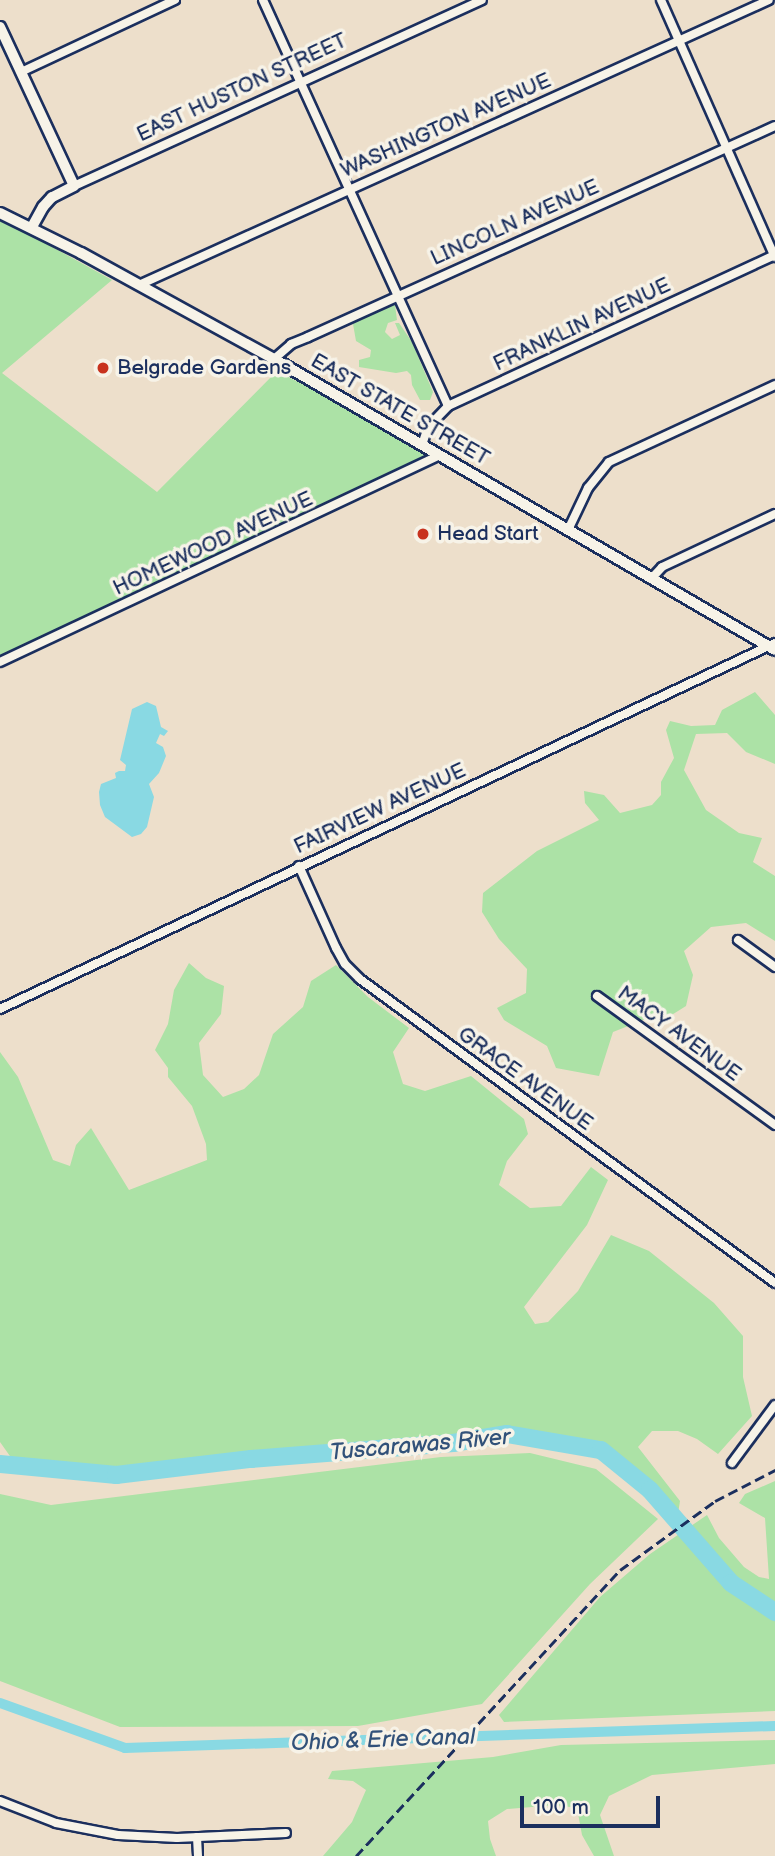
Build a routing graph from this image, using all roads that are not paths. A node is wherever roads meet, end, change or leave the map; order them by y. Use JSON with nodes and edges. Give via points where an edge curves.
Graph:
{"nodes":[{"id":1,"x":175,"y":0,"type":"edge"},
{"id":2,"x":263,"y":0,"type":"edge"},
{"id":3,"x":482,"y":0,"type":"edge"},
{"id":4,"x":661,"y":0,"type":"edge"},
{"id":5,"x":769,"y":0,"type":"edge"},
{"id":6,"x":0,"y":27,"type":"edge"},
{"id":7,"x":679,"y":41,"type":"junction"},
{"id":8,"x":21,"y":72,"type":"junction"},
{"id":9,"x":300,"y":82,"type":"junction"},
{"id":10,"x":775,"y":125,"type":"edge"},
{"id":11,"x":726,"y":147,"type":"junction"},
{"id":12,"x":74,"y":186,"type":"junction"},
{"id":13,"x":349,"y":189,"type":"junction"},
{"id":14,"x":0,"y":213,"type":"edge"},
{"id":15,"x":32,"y":227,"type":"junction"},
{"id":16,"x":775,"y":256,"type":"edge"},
{"id":17,"x":139,"y":285,"type":"junction"},
{"id":18,"x":397,"y":295,"type":"junction"},
{"id":19,"x":274,"y":359,"type":"junction"},
{"id":20,"x":775,"y":385,"type":"edge"},
{"id":21,"x":448,"y":406,"type":"junction"},
{"id":22,"x":422,"y":445,"type":"junction"},
{"id":23,"x":439,"y":455,"type":"junction"},
{"id":24,"x":775,"y":514,"type":"edge"},
{"id":25,"x":568,"y":530,"type":"junction"},
{"id":26,"x":651,"y":579,"type":"junction"},
{"id":27,"x":773,"y":646,"type":"edge"},
{"id":28,"x":0,"y":662,"type":"edge"},
{"id":29,"x":299,"y":866,"type":"junction"},
{"id":30,"x":738,"y":940,"type":"dead end"},
{"id":31,"x":775,"y":967,"type":"edge"},
{"id":32,"x":597,"y":996,"type":"dead end"},
{"id":33,"x":0,"y":1009,"type":"edge"},
{"id":34,"x":775,"y":1125,"type":"edge"},
{"id":35,"x":775,"y":1283,"type":"edge"},
{"id":36,"x":775,"y":1405,"type":"edge"},
{"id":37,"x":732,"y":1463,"type":"dead end"},
{"id":38,"x":0,"y":1801,"type":"edge"},
{"id":39,"x":286,"y":1833,"type":"dead end"},
{"id":40,"x":197,"y":1837,"type":"junction"},
{"id":41,"x":198,"y":1856,"type":"edge"}],
"edges":[{"from":1,"to":8,"type":"street"},
{"from":2,"to":9,"type":"street"},
{"from":3,"to":9,"type":"street","name":"EAST HUSTON STREET"},
{"from":4,"to":7,"type":"street"},
{"from":5,"to":7,"type":"street","name":"WASHINGTON AVENUE"},
{"from":6,"to":8,"type":"street"},
{"from":7,"to":11,"type":"street"},
{"from":7,"to":13,"type":"street","name":"WASHINGTON AVENUE"},
{"from":8,"to":12,"type":"street"},
{"from":9,"to":12,"type":"street","name":"EAST HUSTON STREET"},
{"from":9,"to":13,"type":"street"},
{"from":10,"to":11,"type":"street","name":"LINCOLN AVENUE"},
{"from":11,"to":16,"type":"street"},
{"from":11,"to":18,"type":"street","name":"LINCOLN AVENUE"},
{"from":12,"to":15,"type":"street","name":"EAST HUSTON STREET","via":[[43,207]]},
{"from":13,"to":17,"type":"street","name":"WASHINGTON AVENUE"},
{"from":13,"to":18,"type":"street"},
{"from":14,"to":15,"type":"street","name":"EAST STATE STREET"},
{"from":15,"to":17,"type":"street","name":"EAST STATE STREET"},
{"from":16,"to":21,"type":"street","name":"FRANKLIN AVENUE"},
{"from":17,"to":19,"type":"street","name":"EAST STATE STREET"},
{"from":18,"to":19,"type":"street","name":"LINCOLN AVENUE","via":[[291,344]]},
{"from":18,"to":21,"type":"street"},
{"from":19,"to":22,"type":"street","name":"EAST STATE STREET"},
{"from":20,"to":25,"type":"street","via":[[609,462],[588,488]]},
{"from":21,"to":22,"type":"street","name":"FRANKLIN AVENUE","via":[[428,427]]},
{"from":22,"to":23,"type":"street","name":"EAST STATE STREET"},
{"from":23,"to":25,"type":"street","name":"EAST STATE STREET"},
{"from":23,"to":28,"type":"street","name":"HOMEWOOD AVENUE"},
{"from":24,"to":26,"type":"street","via":[[663,566]]},
{"from":25,"to":26,"type":"street","name":"EAST STATE STREET"},
{"from":26,"to":27,"type":"street","name":"EAST STATE STREET"},
{"from":27,"to":29,"type":"street","name":"FAIRVIEW AVENUE"},
{"from":29,"to":33,"type":"street","name":"FAIRVIEW AVENUE"},
{"from":29,"to":35,"type":"street","name":"GRACE AVENUE","via":[[336,948],[360,979]]},
{"from":30,"to":31,"type":"street"},
{"from":32,"to":34,"type":"street","name":"MACY AVENUE"},
{"from":36,"to":37,"type":"street"},
{"from":38,"to":40,"type":"street","via":[[56,1823],[100,1832]]},
{"from":39,"to":40,"type":"street"},
{"from":40,"to":41,"type":"street"}]}
